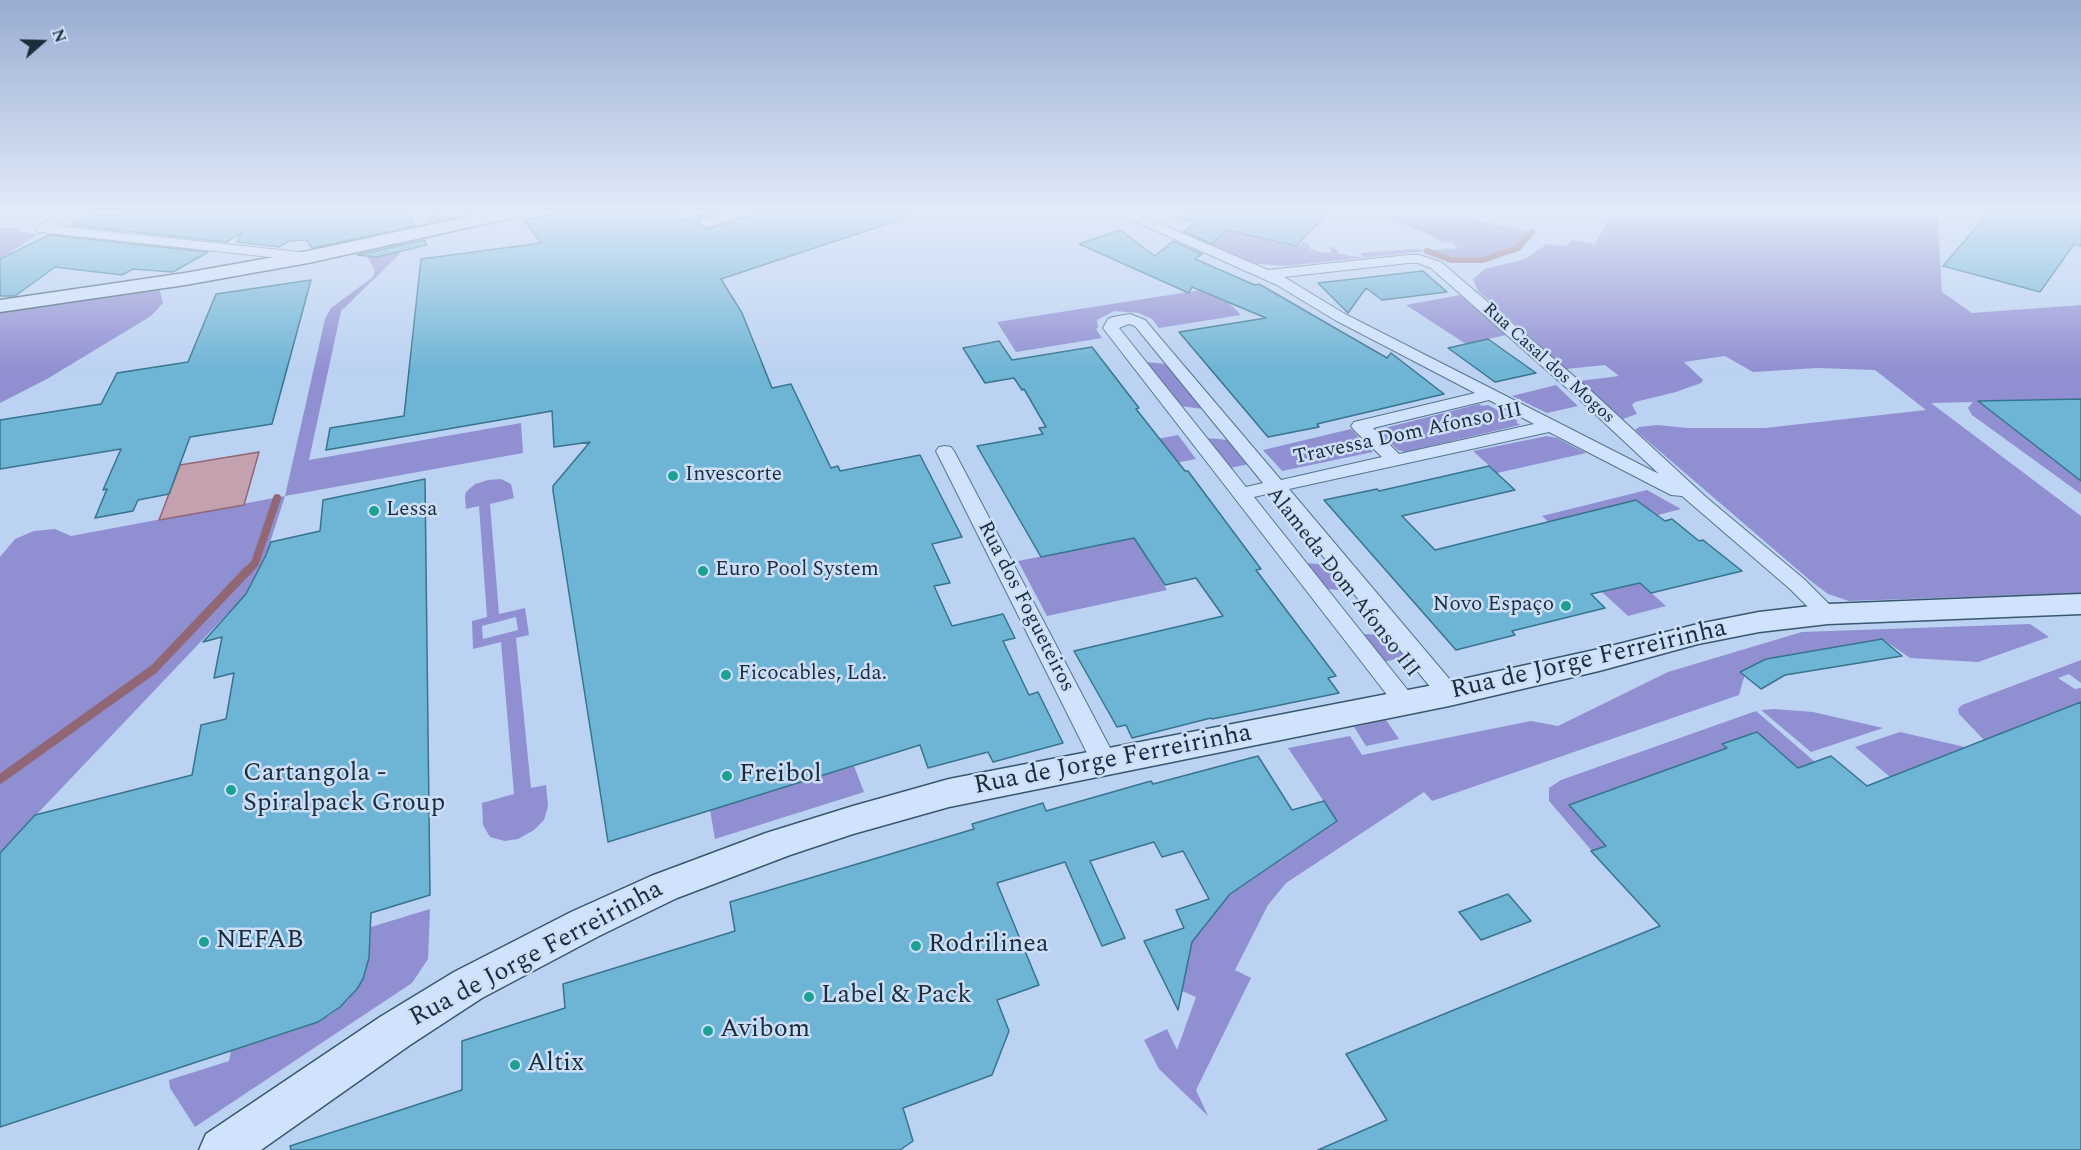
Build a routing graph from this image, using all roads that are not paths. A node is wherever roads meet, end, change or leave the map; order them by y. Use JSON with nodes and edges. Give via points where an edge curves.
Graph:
{"nodes":[{"id":1,"x":229,"y":264,"type":"edge"},
{"id":2,"x":269,"y":264,"type":"edge"},
{"id":3,"x":1242,"y":264,"type":"edge"},
{"id":4,"x":1364,"y":264,"type":"edge"},
{"id":5,"x":1432,"y":264,"type":"edge"},
{"id":6,"x":226,"y":271,"type":"junction"},
{"id":7,"x":1266,"y":274,"type":"junction"},
{"id":8,"x":0,"y":306,"type":"edge"},
{"id":9,"x":1490,"y":395,"type":"junction"},
{"id":10,"x":1550,"y":426,"type":"junction"},
{"id":11,"x":945,"y":451,"type":"dead end"},
{"id":12,"x":1395,"y":460,"type":"junction"},
{"id":13,"x":1276,"y":487,"type":"junction"},
{"id":14,"x":1241,"y":494,"type":"junction"},
{"id":15,"x":1700,"y":502,"type":"junction"},
{"id":16,"x":2081,"y":604,"type":"edge"},
{"id":17,"x":1828,"y":614,"type":"junction"},
{"id":18,"x":1449,"y":694,"type":"junction"},
{"id":19,"x":1406,"y":703,"type":"junction"},
{"id":20,"x":1105,"y":763,"type":"junction"},
{"id":21,"x":222,"y":1150,"type":"edge"}],
"edges":[{"from":1,"to":6,"type":"street"},
{"from":2,"to":6,"type":"street"},
{"from":3,"to":7,"type":"street","name":"Rua Casal dos Mogos"},
{"from":4,"to":7,"type":"street","name":"Rua Casal dos Mogos"},
{"from":5,"to":15,"type":"street","name":"Rua Casal dos Mogos","via":[[1584,394]]},
{"from":6,"to":8,"type":"street"},
{"from":7,"to":9,"type":"street"},
{"from":9,"to":10,"type":"street"},
{"from":9,"to":12,"type":"street","via":[[1360,426]]},
{"from":10,"to":12,"type":"street","name":"Travessa Dom Afonso III"},
{"from":10,"to":15,"type":"street"},
{"from":11,"to":20,"type":"street","name":"Rua dos Fogueteiros"},
{"from":12,"to":13,"type":"street","name":"Travessa Dom Afonso III"},
{"from":13,"to":14,"type":"street","name":"Alameda Dom Afonso III"},
{"from":13,"to":14,"type":"street","name":"Alameda Dom Afonso III","via":[[1140,324],[1124,319],[1112,322],[1111,328]]},
{"from":13,"to":18,"type":"street","name":"Alameda Dom Afonso III"},
{"from":14,"to":19,"type":"street","name":"Alameda Dom Afonso III"},
{"from":15,"to":17,"type":"street","name":"Rua Casal dos Mogos"},
{"from":16,"to":17,"type":"street","name":"Rua de Jorge Ferreirinha"},
{"from":17,"to":18,"type":"street","name":"Rua de Jorge Ferreirinha","via":[[1698,634]]},
{"from":18,"to":19,"type":"street","name":"Rua de Jorge Ferreirinha"},
{"from":19,"to":20,"type":"street","name":"Rua de Jorge Ferreirinha"},
{"from":20,"to":21,"type":"street","name":"Rua de Jorge Ferreirinha","via":[[949,793],[779,844],[664,886],[468,985]]}]}
